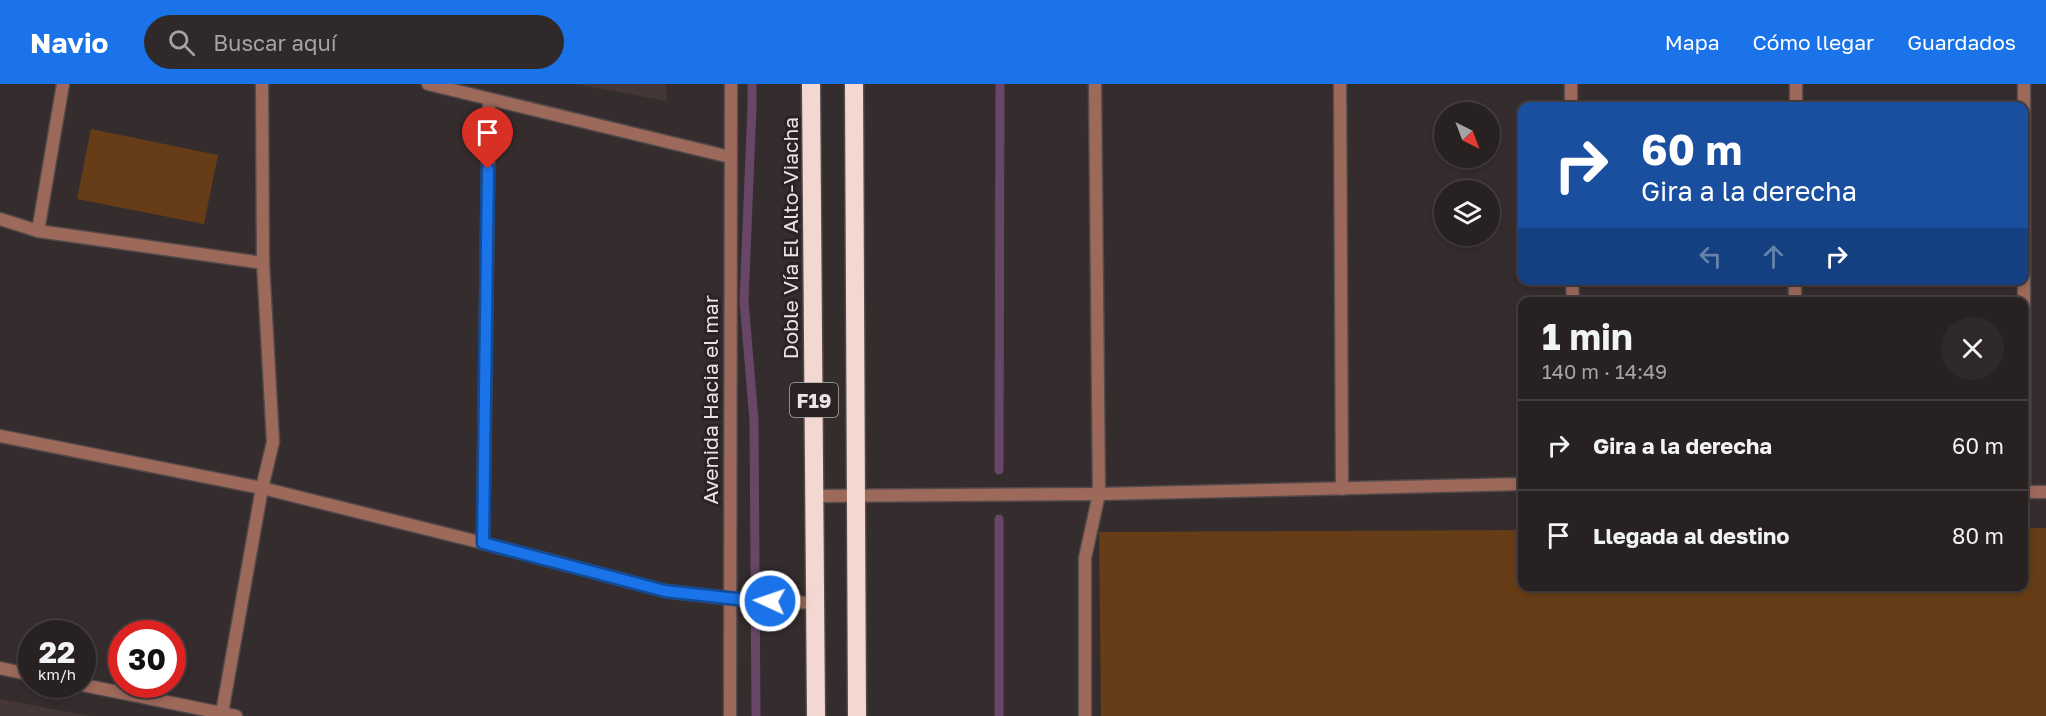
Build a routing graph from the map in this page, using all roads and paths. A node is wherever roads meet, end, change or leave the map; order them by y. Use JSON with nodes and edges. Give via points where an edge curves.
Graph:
{"nodes":[{"id":1,"x":63,"y":84,"type":"edge"},
{"id":2,"x":262,"y":84,"type":"edge"},
{"id":3,"x":428,"y":84,"type":"edge"},
{"id":4,"x":731,"y":84,"type":"edge"},
{"id":5,"x":811,"y":84,"type":"edge"},
{"id":6,"x":854,"y":84,"type":"edge"},
{"id":7,"x":1095,"y":84,"type":"edge"},
{"id":8,"x":1340,"y":84,"type":"edge"},
{"id":9,"x":1571,"y":84,"type":"edge"},
{"id":10,"x":1796,"y":84,"type":"edge"},
{"id":11,"x":2024,"y":84,"type":"edge"},
{"id":12,"x":489,"y":99,"type":"junction"},
{"id":13,"x":1571,"y":102,"type":"edge"},
{"id":14,"x":1796,"y":102,"type":"edge"},
{"id":15,"x":2024,"y":102,"type":"edge"},
{"id":16,"x":730,"y":157,"type":"junction"},
{"id":17,"x":0,"y":219,"type":"edge"},
{"id":18,"x":38,"y":231,"type":"junction"},
{"id":19,"x":262,"y":262,"type":"junction"},
{"id":20,"x":0,"y":436,"type":"edge"},
{"id":21,"x":1518,"y":484,"type":"edge"},
{"id":22,"x":262,"y":488,"type":"junction"},
{"id":23,"x":1342,"y":489,"type":"junction"},
{"id":24,"x":2028,"y":492,"type":"edge"},
{"id":25,"x":2046,"y":492,"type":"edge"},
{"id":26,"x":1099,"y":494,"type":"junction"},
{"id":27,"x":814,"y":495,"type":"junction"},
{"id":28,"x":856,"y":495,"type":"junction"},
{"id":29,"x":483,"y":543,"type":"junction"},
{"id":30,"x":729,"y":598,"type":"junction"},
{"id":31,"x":815,"y":603,"type":"junction"},
{"id":32,"x":0,"y":668,"type":"edge"},
{"id":33,"x":18,"y":672,"type":"edge"},
{"id":34,"x":96,"y":688,"type":"edge"},
{"id":35,"x":222,"y":713,"type":"junction"},
{"id":36,"x":236,"y":716,"type":"edge"},
{"id":37,"x":730,"y":716,"type":"edge"},
{"id":38,"x":816,"y":716,"type":"edge"},
{"id":39,"x":857,"y":716,"type":"edge"},
{"id":40,"x":1085,"y":716,"type":"edge"}],
"edges":[{"from":1,"to":18,"type":"street"},
{"from":2,"to":19,"type":"street"},
{"from":3,"to":12,"type":"street"},
{"from":4,"to":16,"type":"street","name":"Avenida Hacia el mar"},
{"from":5,"to":27,"type":"highway","name":"Doble Vía El Alto-Viacha","number":"F19"},
{"from":6,"to":28,"type":"highway","number":"F19"},
{"from":7,"to":26,"type":"street"},
{"from":8,"to":23,"type":"street"},
{"from":9,"to":13,"type":"street"},
{"from":10,"to":14,"type":"street"},
{"from":11,"to":15,"type":"street"},
{"from":12,"to":16,"type":"street"},
{"from":12,"to":29,"type":"street"},
{"from":16,"to":30,"type":"street","name":"Avenida Hacia el mar"},
{"from":17,"to":18,"type":"street"},
{"from":18,"to":19,"type":"street"},
{"from":19,"to":22,"type":"street","via":[[273,442]]},
{"from":20,"to":22,"type":"street"},
{"from":21,"to":23,"type":"street"},
{"from":22,"to":29,"type":"street"},
{"from":22,"to":35,"type":"street"},
{"from":23,"to":26,"type":"street"},
{"from":24,"to":25,"type":"street"},
{"from":26,"to":28,"type":"street"},
{"from":26,"to":40,"type":"street","via":[[1085,558]]},
{"from":27,"to":28,"type":"street"},
{"from":27,"to":31,"type":"highway","name":"Doble Vía El Alto-Viacha","number":"F19"},
{"from":28,"to":39,"type":"highway","number":"F19"},
{"from":29,"to":30,"type":"street","via":[[665,591]]},
{"from":30,"to":31,"type":"street"},
{"from":30,"to":37,"type":"street","name":"Avenida Hacia el mar"},
{"from":31,"to":38,"type":"highway","name":"Doble Vía El Alto-Viacha","number":"F19"},
{"from":32,"to":33,"type":"street"},
{"from":34,"to":35,"type":"street"},
{"from":35,"to":36,"type":"street"}]}
